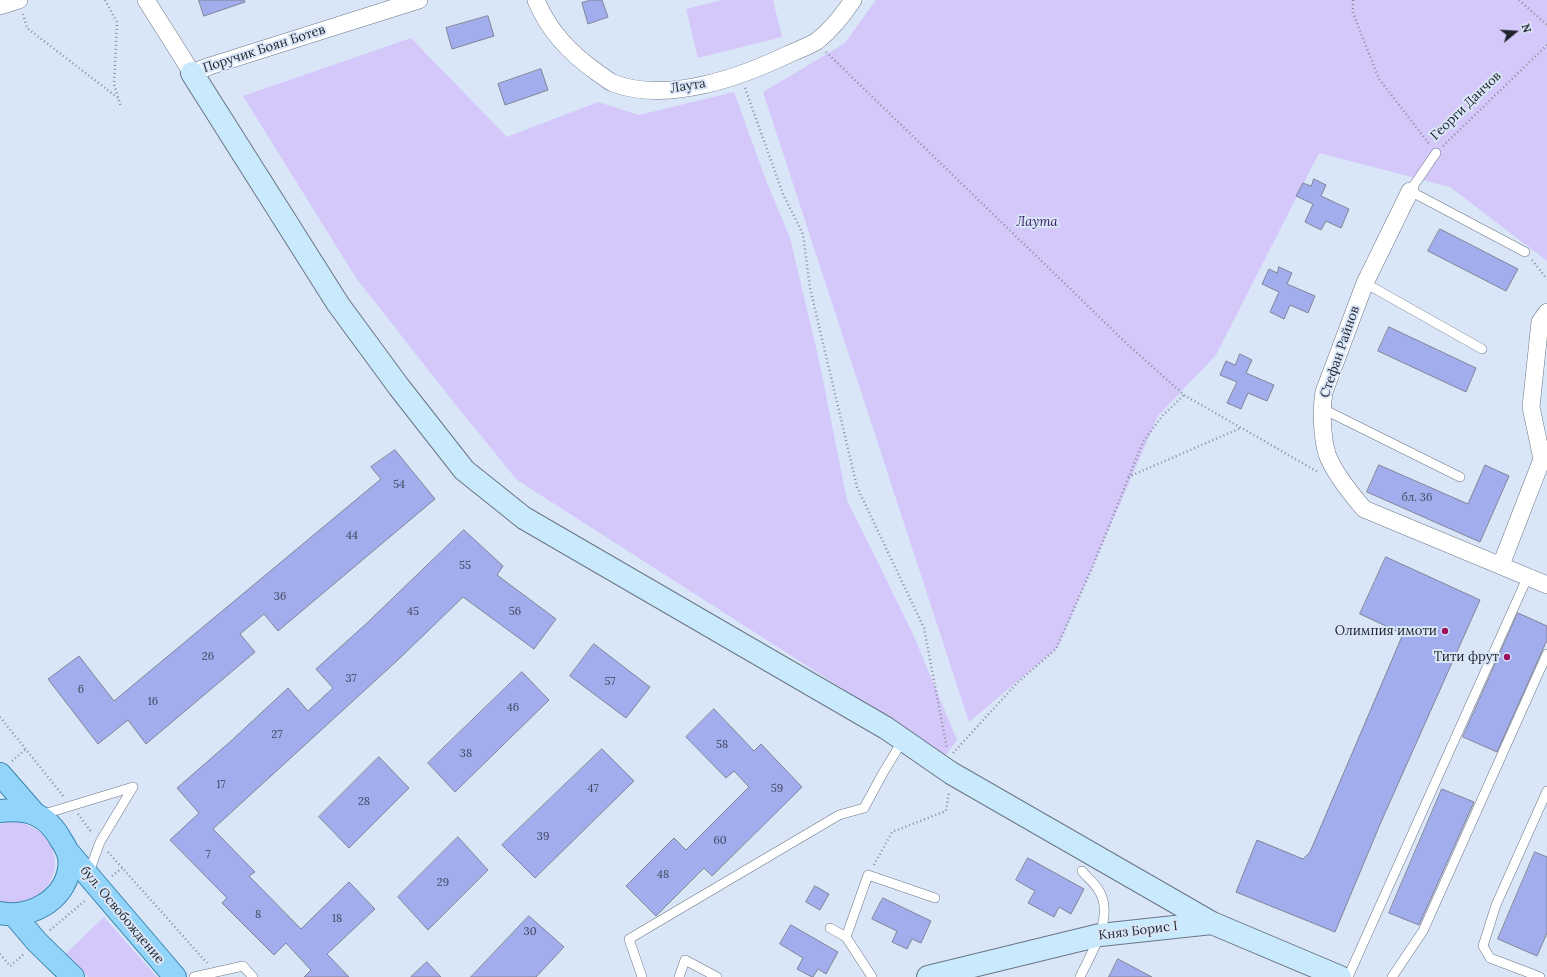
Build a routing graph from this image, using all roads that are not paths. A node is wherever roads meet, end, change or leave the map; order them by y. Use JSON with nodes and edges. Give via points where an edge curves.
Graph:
{"nodes":[{"id":1,"x":19,"y":0,"type":"edge"},
{"id":2,"x":146,"y":0,"type":"edge"},
{"id":3,"x":419,"y":0,"type":"edge"},
{"id":4,"x":536,"y":0,"type":"edge"},
{"id":5,"x":853,"y":0,"type":"edge"},
{"id":6,"x":0,"y":6,"type":"edge"},
{"id":7,"x":192,"y":73,"type":"junction"},
{"id":8,"x":1436,"y":153,"type":"road end"},
{"id":9,"x":1410,"y":191,"type":"junction"},
{"id":10,"x":1525,"y":252,"type":"road end"},
{"id":11,"x":1365,"y":283,"type":"junction"},
{"id":12,"x":1547,"y":312,"type":"edge"},
{"id":13,"x":1482,"y":348,"type":"dead end"},
{"id":14,"x":1322,"y":408,"type":"junction"},
{"id":15,"x":1460,"y":477,"type":"dead end"},
{"id":16,"x":1501,"y":565,"type":"junction"},
{"id":17,"x":1528,"y":576,"type":"junction"},
{"id":18,"x":1547,"y":585,"type":"edge"},
{"id":19,"x":1547,"y":654,"type":"edge"},
{"id":20,"x":903,"y":740,"type":"junction"},
{"id":21,"x":0,"y":774,"type":"edge"},
{"id":22,"x":1546,"y":797,"type":"edge"},
{"id":23,"x":0,"y":811,"type":"edge"},
{"id":24,"x":36,"y":815,"type":"junction"},
{"id":25,"x":69,"y":853,"type":"junction"},
{"id":26,"x":1082,"y":871,"type":"dead end"},
{"id":27,"x":93,"y":882,"type":"junction"},
{"id":28,"x":935,"y":898,"type":"dead end"},
{"id":29,"x":6,"y":916,"type":"edge"},
{"id":30,"x":1212,"y":923,"type":"junction"},
{"id":31,"x":830,"y":928,"type":"dead end"},
{"id":32,"x":1100,"y":935,"type":"junction"},
{"id":33,"x":846,"y":937,"type":"junction"},
{"id":34,"x":73,"y":977,"type":"edge"},
{"id":35,"x":175,"y":977,"type":"edge"},
{"id":36,"x":194,"y":977,"type":"edge"},
{"id":37,"x":253,"y":977,"type":"edge"},
{"id":38,"x":642,"y":977,"type":"edge"},
{"id":39,"x":679,"y":977,"type":"edge"},
{"id":40,"x":717,"y":977,"type":"edge"},
{"id":41,"x":872,"y":977,"type":"edge"},
{"id":42,"x":928,"y":977,"type":"edge"},
{"id":43,"x":1080,"y":977,"type":"edge"},
{"id":44,"x":1340,"y":977,"type":"edge"},
{"id":45,"x":1348,"y":977,"type":"edge"},
{"id":46,"x":1392,"y":977,"type":"edge"},
{"id":47,"x":1540,"y":977,"type":"edge"}],
"edges":[{"from":1,"to":6,"type":"street"},
{"from":2,"to":7,"type":"street","name":"Поручик Боян Ботев"},
{"from":3,"to":7,"type":"street","name":"Поручик Боян Ботев"},
{"from":4,"to":5,"type":"street","name":"Лаута","via":[[556,35],[583,62],[612,83],[636,89],[659,90],[681,89],[715,82],[776,60],[816,41],[839,19]]},
{"from":7,"to":20,"type":"street","via":[[338,304],[399,388],[464,470],[524,518]]},
{"from":8,"to":9,"type":"lane","name":"Георги Данчов"},
{"from":9,"to":10,"type":"lane"},
{"from":9,"to":11,"type":"street","name":"Стефан Райнов"},
{"from":11,"to":13,"type":"lane"},
{"from":11,"to":14,"type":"street","name":"Стефан Райнов","via":[[1324,392]]},
{"from":12,"to":16,"type":"street","via":[[1540,322],[1530,407],[1542,459]]},
{"from":14,"to":15,"type":"lane"},
{"from":14,"to":16,"type":"street","name":"Стефан Райнов","via":[[1328,455],[1347,489],[1364,509]]},
{"from":16,"to":17,"type":"street","name":"Стефан Райнов"},
{"from":17,"to":18,"type":"street","name":"Стефан Райнов"},
{"from":17,"to":45,"type":"lane"},
{"from":19,"to":46,"type":"lane","via":[[1423,931]]},
{"from":20,"to":30,"type":"street","via":[[951,773]]},
{"from":20,"to":38,"type":"lane","via":[[864,808],[839,815],[629,939]]},
{"from":21,"to":24,"type":"main road"},
{"from":22,"to":47,"type":"lane","via":[[1496,906],[1483,946],[1490,958]]},
{"from":23,"to":24,"type":"main road","via":[[17,809]]},
{"from":24,"to":25,"type":"main road","name":"бул. Освобождение","via":[[56,831]]},
{"from":24,"to":27,"type":"lane","via":[[133,788],[100,842]]},
{"from":25,"to":27,"type":"main road","name":"бул. Освобождение"},
{"from":25,"to":29,"type":"main road","via":[[66,879],[57,893],[30,913]]},
{"from":26,"to":32,"type":"lane","via":[[1099,890],[1103,903]]},
{"from":27,"to":35,"type":"main road","name":"бул. Освобождение"},
{"from":28,"to":33,"type":"lane","via":[[868,875]]},
{"from":29,"to":34,"type":"main road"},
{"from":30,"to":32,"type":"street","name":"Княз Борис I"},
{"from":30,"to":44,"type":"street","name":"Княз Борис I"},
{"from":31,"to":33,"type":"lane"},
{"from":32,"to":42,"type":"street","name":"Княз Борис I"},
{"from":32,"to":43,"type":"lane"},
{"from":33,"to":41,"type":"lane"},
{"from":36,"to":37,"type":"lane","via":[[243,966]]},
{"from":39,"to":40,"type":"lane","via":[[685,960]]}]}
